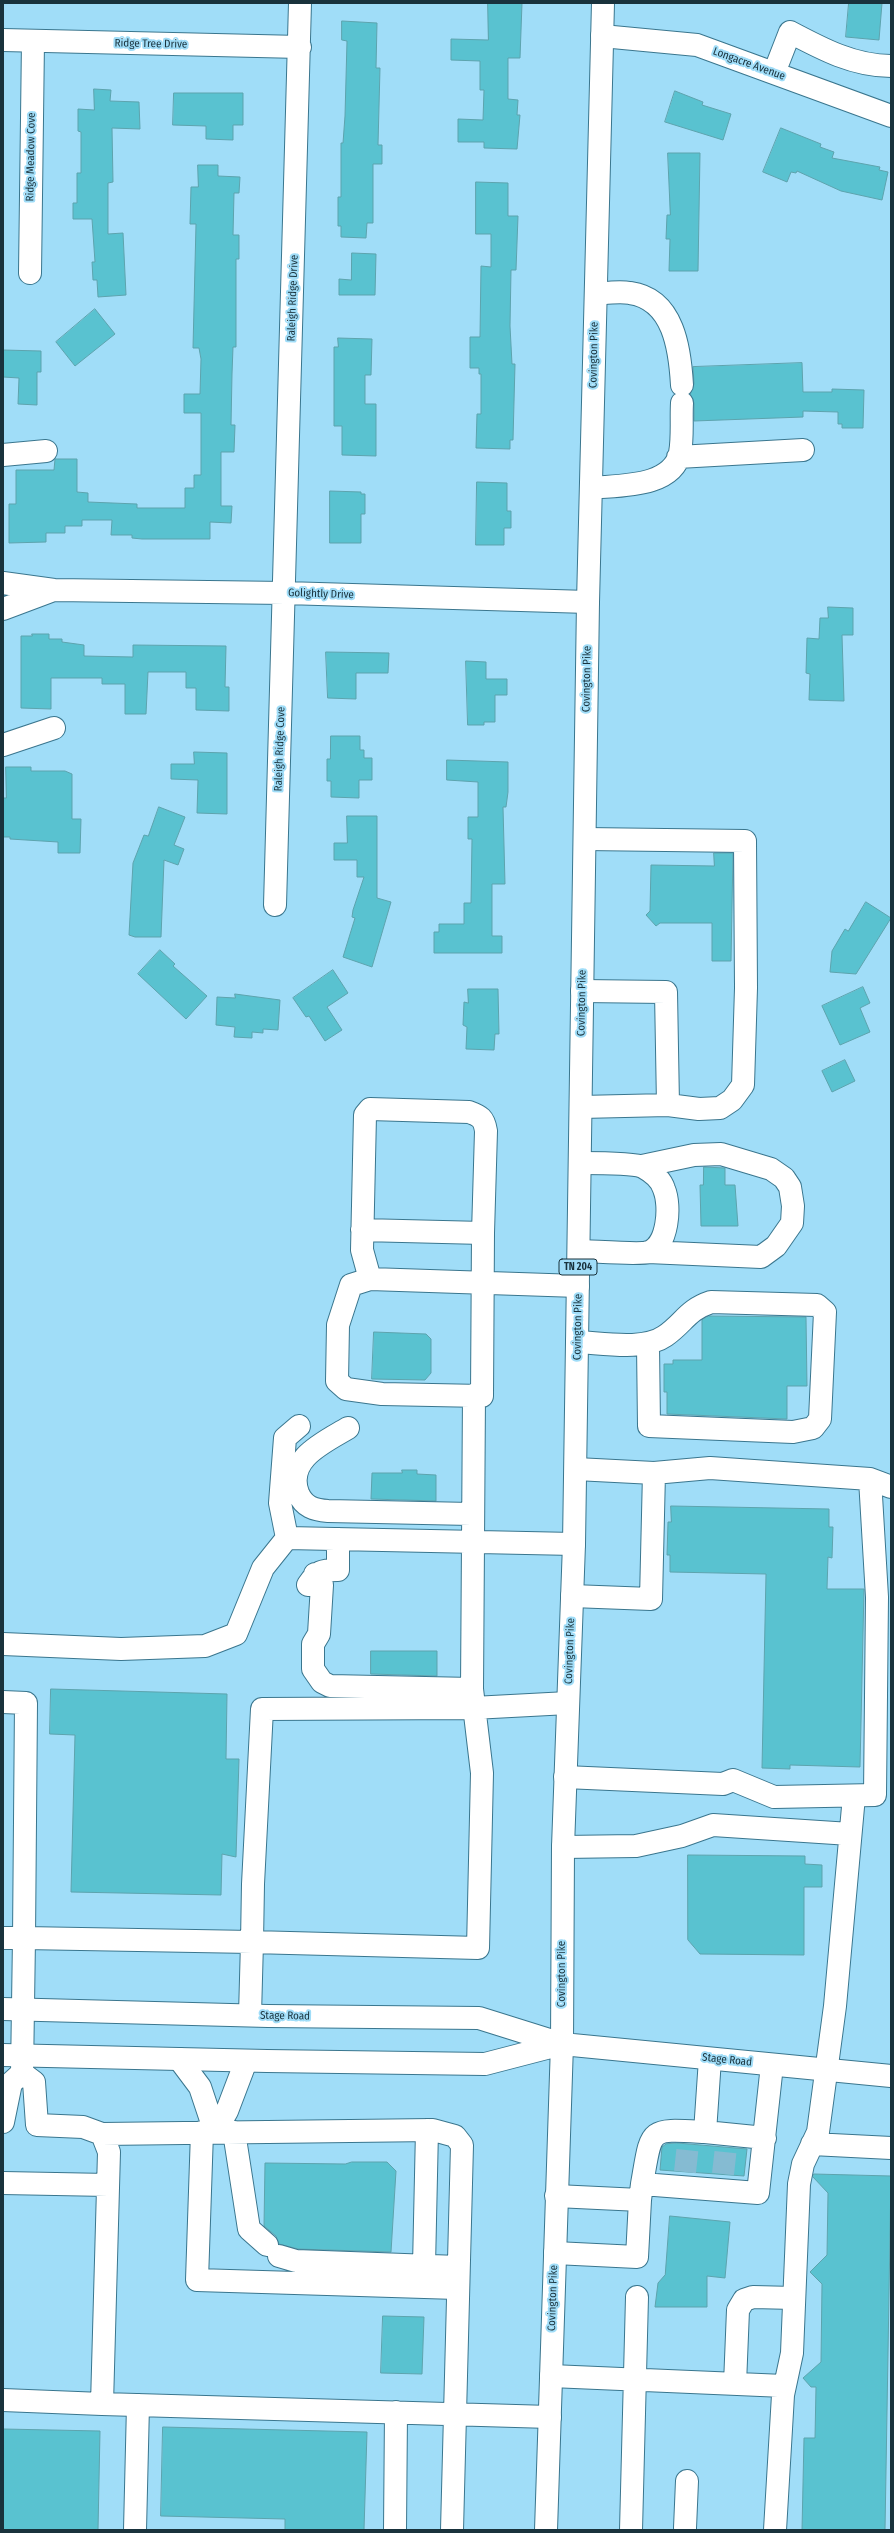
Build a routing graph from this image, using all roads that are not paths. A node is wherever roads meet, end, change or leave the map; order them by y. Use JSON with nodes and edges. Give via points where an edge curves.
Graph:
{"nodes":[{"id":1,"x":300,"y":3,"type":"edge"},
{"id":2,"x":603,"y":3,"type":"edge"},
{"id":3,"x":602,"y":36,"type":"junction"},
{"id":4,"x":3,"y":40,"type":"edge"},
{"id":5,"x":33,"y":41,"type":"junction"},
{"id":6,"x":300,"y":47,"type":"junction"},
{"id":7,"x":891,"y":66,"type":"edge"},
{"id":8,"x":774,"y":73,"type":"junction"},
{"id":9,"x":891,"y":116,"type":"edge"},
{"id":10,"x":30,"y":273,"type":"dead end"},
{"id":11,"x":596,"y":294,"type":"junction"},
{"id":12,"x":803,"y":450,"type":"dead end"},
{"id":13,"x":46,"y":451,"type":"dead end"},
{"id":14,"x":3,"y":455,"type":"edge"},
{"id":15,"x":678,"y":457,"type":"junction"},
{"id":16,"x":591,"y":488,"type":"junction"},
{"id":17,"x":3,"y":583,"type":"edge"},
{"id":18,"x":54,"y":590,"type":"junction"},
{"id":19,"x":284,"y":593,"type":"junction"},
{"id":20,"x":588,"y":602,"type":"junction"},
{"id":21,"x":3,"y":609,"type":"edge"},
{"id":22,"x":54,"y":728,"type":"dead end"},
{"id":23,"x":3,"y":746,"type":"edge"},
{"id":24,"x":584,"y":839,"type":"junction"},
{"id":25,"x":274,"y":905,"type":"dead end"},
{"id":26,"x":582,"y":991,"type":"junction"},
{"id":27,"x":668,"y":1105,"type":"junction"},
{"id":28,"x":581,"y":1107,"type":"junction"},
{"id":29,"x":580,"y":1163,"type":"junction"},
{"id":30,"x":642,"y":1166,"type":"junction"},
{"id":31,"x":362,"y":1230,"type":"junction"},
{"id":32,"x":483,"y":1234,"type":"junction"},
{"id":33,"x":579,"y":1251,"type":"junction"},
{"id":34,"x":648,"y":1252,"type":"junction"},
{"id":35,"x":370,"y":1279,"type":"junction"},
{"id":36,"x":481,"y":1283,"type":"junction"},
{"id":37,"x":578,"y":1286,"type":"junction"},
{"id":38,"x":577,"y":1342,"type":"junction"},
{"id":39,"x":648,"y":1345,"type":"junction"},
{"id":40,"x":474,"y":1396,"type":"junction"},
{"id":41,"x":299,"y":1426,"type":"dead end"},
{"id":42,"x":348,"y":1428,"type":"dead end"},
{"id":43,"x":576,"y":1469,"type":"junction"},
{"id":44,"x":654,"y":1473,"type":"junction"},
{"id":45,"x":870,"y":1479,"type":"junction"},
{"id":46,"x":891,"y":1487,"type":"edge"},
{"id":47,"x":471,"y":1514,"type":"junction"},
{"id":48,"x":287,"y":1538,"type":"junction"},
{"id":49,"x":338,"y":1539,"type":"junction"},
{"id":50,"x":472,"y":1542,"type":"junction"},
{"id":51,"x":574,"y":1544,"type":"junction"},
{"id":52,"x":572,"y":1596,"type":"junction"},
{"id":53,"x":3,"y":1644,"type":"edge"},
{"id":54,"x":472,"y":1698,"type":"junction"},
{"id":55,"x":3,"y":1702,"type":"edge"},
{"id":56,"x":568,"y":1703,"type":"junction"},
{"id":57,"x":565,"y":1777,"type":"junction"},
{"id":58,"x":854,"y":1796,"type":"junction"},
{"id":59,"x":850,"y":1834,"type":"junction"},
{"id":60,"x":563,"y":1847,"type":"junction"},
{"id":61,"x":14,"y":1938,"type":"edge"},
{"id":62,"x":252,"y":1942,"type":"junction"},
{"id":63,"x":13,"y":2009,"type":"edge"},
{"id":64,"x":250,"y":2015,"type":"junction"},
{"id":65,"x":562,"y":2044,"type":"junction"},
{"id":66,"x":179,"y":2059,"type":"junction"},
{"id":67,"x":710,"y":2059,"type":"junction"},
{"id":68,"x":16,"y":2061,"type":"edge"},
{"id":69,"x":246,"y":2061,"type":"junction"},
{"id":70,"x":772,"y":2065,"type":"junction"},
{"id":71,"x":825,"y":2070,"type":"junction"},
{"id":72,"x":891,"y":2076,"type":"edge"},
{"id":73,"x":3,"y":2123,"type":"edge"},
{"id":74,"x":37,"y":2125,"type":"junction"},
{"id":75,"x":427,"y":2130,"type":"junction"},
{"id":76,"x":217,"y":2132,"type":"junction"},
{"id":77,"x":102,"y":2134,"type":"junction"},
{"id":78,"x":694,"y":2136,"type":"junction"},
{"id":79,"x":764,"y":2138,"type":"junction"},
{"id":80,"x":812,"y":2144,"type":"junction"},
{"id":81,"x":891,"y":2148,"type":"edge"},
{"id":82,"x":3,"y":2183,"type":"edge"},
{"id":83,"x":108,"y":2185,"type":"junction"},
{"id":84,"x":641,"y":2192,"type":"junction"},
{"id":85,"x":556,"y":2196,"type":"junction"},
{"id":86,"x":555,"y":2253,"type":"junction"},
{"id":87,"x":424,"y":2266,"type":"junction"},
{"id":88,"x":458,"y":2267,"type":"junction"},
{"id":89,"x":457,"y":2288,"type":"junction"},
{"id":90,"x":637,"y":2297,"type":"dead end"},
{"id":91,"x":794,"y":2298,"type":"junction"},
{"id":92,"x":551,"y":2376,"type":"junction"},
{"id":93,"x":635,"y":2380,"type":"junction"},
{"id":94,"x":735,"y":2384,"type":"junction"},
{"id":95,"x":784,"y":2386,"type":"junction"},
{"id":96,"x":3,"y":2400,"type":"edge"},
{"id":97,"x":102,"y":2404,"type":"junction"},
{"id":98,"x":138,"y":2405,"type":"junction"},
{"id":99,"x":396,"y":2412,"type":"junction"},
{"id":100,"x":453,"y":2414,"type":"junction"},
{"id":101,"x":550,"y":2417,"type":"junction"},
{"id":102,"x":687,"y":2481,"type":"dead end"},
{"id":103,"x":685,"y":2528,"type":"dead end"},
{"id":104,"x":135,"y":2530,"type":"edge"},
{"id":105,"x":395,"y":2530,"type":"edge"},
{"id":106,"x":452,"y":2530,"type":"edge"},
{"id":107,"x":546,"y":2530,"type":"edge"},
{"id":108,"x":631,"y":2530,"type":"edge"},
{"id":109,"x":775,"y":2530,"type":"edge"}],
"edges":[{"from":1,"to":6,"type":"main road","name":"Raleigh Ridge Drive"},
{"from":2,"to":3,"type":"main road","name":"Covington Pike","number":"TN 204"},
{"from":3,"to":8,"type":"main road","name":"Longacre Avenue","via":[[697,45]]},
{"from":3,"to":11,"type":"main road","name":"Covington Pike","number":"TN 204"},
{"from":4,"to":5,"type":"main road","name":"Ridge Tree Drive"},
{"from":5,"to":6,"type":"main road","name":"Ridge Tree Drive"},
{"from":5,"to":10,"type":"main road","name":"Ridge Meadow Cove"},
{"from":6,"to":19,"type":"main road","name":"Raleigh Ridge Drive"},
{"from":7,"to":8,"type":"main road","via":[[877,66],[834,56],[790,32]]},
{"from":8,"to":9,"type":"main road","name":"Longacre Avenue"},
{"from":11,"to":15,"type":"main road","via":[[630,293],[657,304],[676,336],[682,394]]},
{"from":11,"to":16,"type":"main road","name":"Covington Pike","number":"TN 204"},
{"from":12,"to":15,"type":"main road"},
{"from":13,"to":14,"type":"main road"},
{"from":15,"to":16,"type":"main road","via":[[675,466],[665,475],[642,482]]},
{"from":16,"to":20,"type":"main road","name":"Covington Pike","number":"TN 204"},
{"from":17,"to":18,"type":"main road"},
{"from":18,"to":19,"type":"main road","name":"Golightly Drive"},
{"from":18,"to":21,"type":"main road"},
{"from":19,"to":20,"type":"main road","name":"Golightly Drive"},
{"from":19,"to":25,"type":"main road","name":"Raleigh Ridge Cove"},
{"from":20,"to":24,"type":"main road","name":"Covington Pike","number":"TN 204"},
{"from":22,"to":23,"type":"main road"},
{"from":24,"to":26,"type":"main road","name":"Covington Pike","number":"TN 204"},
{"from":24,"to":27,"type":"main road","via":[[745,841],[746,988],[743,1085],[732,1100],[720,1108],[699,1109]]},
{"from":26,"to":27,"type":"main road","via":[[666,992]]},
{"from":26,"to":28,"type":"main road","name":"Covington Pike","number":"TN 204"},
{"from":27,"to":28,"type":"main road"},
{"from":28,"to":29,"type":"main road","name":"Covington Pike","number":"TN 204"},
{"from":29,"to":30,"type":"main road"},
{"from":29,"to":33,"type":"main road","name":"Covington Pike","number":"TN 204"},
{"from":30,"to":34,"type":"main road","via":[[655,1174],[664,1188],[667,1205],[664,1233],[659,1246]]},
{"from":30,"to":34,"type":"main road","via":[[694,1155],[721,1154],[771,1169],[784,1178],[790,1187],[792,1223],[776,1246],[761,1257]]},
{"from":31,"to":32,"type":"main road"},
{"from":31,"to":32,"type":"main road","via":[[365,1115],[370,1110],[468,1112],[480,1116],[485,1123],[486,1131]]},
{"from":31,"to":35,"type":"main road","via":[[362,1250]]},
{"from":32,"to":36,"type":"main road"},
{"from":33,"to":34,"type":"main road"},
{"from":33,"to":37,"type":"main road","name":"Covington Pike","number":"TN 204"},
{"from":35,"to":36,"type":"main road"},
{"from":35,"to":40,"type":"main road","via":[[351,1285],[338,1325],[337,1381],[346,1389],[382,1394]]},
{"from":36,"to":37,"type":"main road"},
{"from":36,"to":40,"type":"main road","via":[[482,1396]]},
{"from":37,"to":38,"type":"main road","name":"Covington Pike","number":"TN 204"},
{"from":38,"to":39,"type":"main road"},
{"from":38,"to":43,"type":"main road","name":"Covington Pike","number":"TN 204"},
{"from":39,"to":39,"type":"main road","via":[[665,1336],[696,1308],[711,1302],[817,1305],[825,1312],[820,1419],[813,1428],[793,1432],[649,1426]]},
{"from":40,"to":47,"type":"main road"},
{"from":41,"to":48,"type":"main road","via":[[284,1438],[280,1503]]},
{"from":42,"to":47,"type":"main road","via":[[313,1449],[300,1463],[296,1487],[301,1500],[308,1507],[328,1511]]},
{"from":43,"to":44,"type":"main road"},
{"from":43,"to":51,"type":"main road","name":"Covington Pike","number":"TN 204"},
{"from":44,"to":45,"type":"main road","via":[[710,1468]]},
{"from":44,"to":52,"type":"main road","via":[[651,1599]]},
{"from":45,"to":46,"type":"main road"},
{"from":45,"to":58,"type":"main road","via":[[877,1597],[875,1795]]},
{"from":47,"to":50,"type":"main road"},
{"from":48,"to":49,"type":"main road"},
{"from":48,"to":53,"type":"main road","via":[[263,1568],[236,1634],[205,1646],[122,1649]]},
{"from":49,"to":50,"type":"main road"},
{"from":49,"to":54,"type":"main road","via":[[338,1570],[321,1570],[315,1574],[308,1586],[306,1633],[313,1644],[313,1669],[316,1676],[330,1686]]},
{"from":50,"to":51,"type":"main road"},
{"from":50,"to":54,"type":"main road"},
{"from":51,"to":52,"type":"main road","name":"Covington Pike","number":"TN 204"},
{"from":52,"to":56,"type":"main road","name":"Covington Pike","number":"TN 204"},
{"from":54,"to":56,"type":"main road"},
{"from":54,"to":62,"type":"main road","via":[[262,1709]]},
{"from":54,"to":62,"type":"main road","via":[[482,1773],[478,1948]]},
{"from":55,"to":61,"type":"main road","via":[[26,1703]]},
{"from":56,"to":57,"type":"main road","name":"Covington Pike","number":"TN 204"},
{"from":57,"to":58,"type":"main road","via":[[722,1784],[733,1780],[774,1797]]},
{"from":57,"to":60,"type":"main road","name":"Covington Pike","number":"TN 204"},
{"from":58,"to":59,"type":"main road"},
{"from":59,"to":60,"type":"main road","via":[[713,1825],[682,1836],[636,1846]]},
{"from":59,"to":71,"type":"main road","via":[[835,2006]]},
{"from":60,"to":65,"type":"main road","name":"Covington Pike","number":"TN 204"},
{"from":61,"to":62,"type":"main road"},
{"from":61,"to":63,"type":"main road"},
{"from":62,"to":64,"type":"main road"},
{"from":63,"to":64,"type":"main road","name":"Stage Road"},
{"from":63,"to":68,"type":"main road"},
{"from":64,"to":65,"type":"main road","name":"Stage Road","via":[[479,2018]]},
{"from":65,"to":67,"type":"main road","name":"Stage Road"},
{"from":65,"to":69,"type":"main road","name":"Stage Road","via":[[485,2064]]},
{"from":65,"to":85,"type":"main road","name":"Covington Pike","number":"TN 204"},
{"from":66,"to":68,"type":"main road","name":"Stage Road"},
{"from":66,"to":69,"type":"main road","name":"Stage Road"},
{"from":66,"to":76,"type":"main road","via":[[200,2087]]},
{"from":67,"to":70,"type":"main road","name":"Stage Road"},
{"from":67,"to":78,"type":"main road"},
{"from":68,"to":73,"type":"main road"},
{"from":68,"to":74,"type":"main road","via":[[34,2082]]},
{"from":69,"to":76,"type":"main road"},
{"from":70,"to":71,"type":"main road","name":"Stage Road"},
{"from":70,"to":79,"type":"main road"},
{"from":71,"to":72,"type":"main road","name":"Stage Road"},
{"from":71,"to":80,"type":"main road","via":[[818,2132]]},
{"from":73,"to":74,"type":"main road"},
{"from":74,"to":77,"type":"main road","via":[[83,2128]]},
{"from":75,"to":76,"type":"main road"},
{"from":75,"to":87,"type":"main road"},
{"from":75,"to":88,"type":"main road","via":[[455,2136],[462,2145]]},
{"from":76,"to":77,"type":"main road"},
{"from":76,"to":87,"type":"main road","via":[[249,2229],[273,2251],[296,2261]]},
{"from":76,"to":89,"type":"main road","via":[[197,2280]]},
{"from":77,"to":83,"type":"main road","via":[[109,2152]]},
{"from":78,"to":79,"type":"main road","via":[[727,2140]]},
{"from":78,"to":84,"type":"main road","via":[[665,2130],[656,2134],[649,2142]]},
{"from":79,"to":84,"type":"main road","via":[[758,2193],[722,2182],[684,2179]]},
{"from":80,"to":81,"type":"main road"},
{"from":80,"to":91,"type":"main road","via":[[803,2164],[799,2184]]},
{"from":82,"to":83,"type":"main road"},
{"from":83,"to":97,"type":"main road"},
{"from":84,"to":85,"type":"main road"},
{"from":84,"to":86,"type":"main road","via":[[637,2257]]},
{"from":85,"to":86,"type":"main road","name":"Covington Pike","number":"TN 204"},
{"from":86,"to":92,"type":"main road","name":"Covington Pike","number":"TN 204"},
{"from":87,"to":88,"type":"main road"},
{"from":88,"to":89,"type":"main road"},
{"from":89,"to":100,"type":"main road"},
{"from":90,"to":93,"type":"main road"},
{"from":91,"to":94,"type":"main road","via":[[753,2297],[744,2300],[738,2310]]},
{"from":91,"to":95,"type":"main road","via":[[792,2353]]},
{"from":92,"to":93,"type":"main road"},
{"from":92,"to":101,"type":"main road","name":"Covington Pike","number":"TN 204"},
{"from":93,"to":94,"type":"main road"},
{"from":93,"to":108,"type":"main road"},
{"from":94,"to":95,"type":"main road"},
{"from":95,"to":109,"type":"main road"},
{"from":96,"to":97,"type":"main road"},
{"from":97,"to":98,"type":"main road"},
{"from":98,"to":99,"type":"main road"},
{"from":98,"to":104,"type":"main road"},
{"from":99,"to":100,"type":"main road"},
{"from":99,"to":105,"type":"main road"},
{"from":100,"to":101,"type":"main road"},
{"from":100,"to":106,"type":"main road"},
{"from":101,"to":107,"type":"main road","name":"Covington Pike","number":"TN 204"},
{"from":102,"to":103,"type":"main road"}]}
